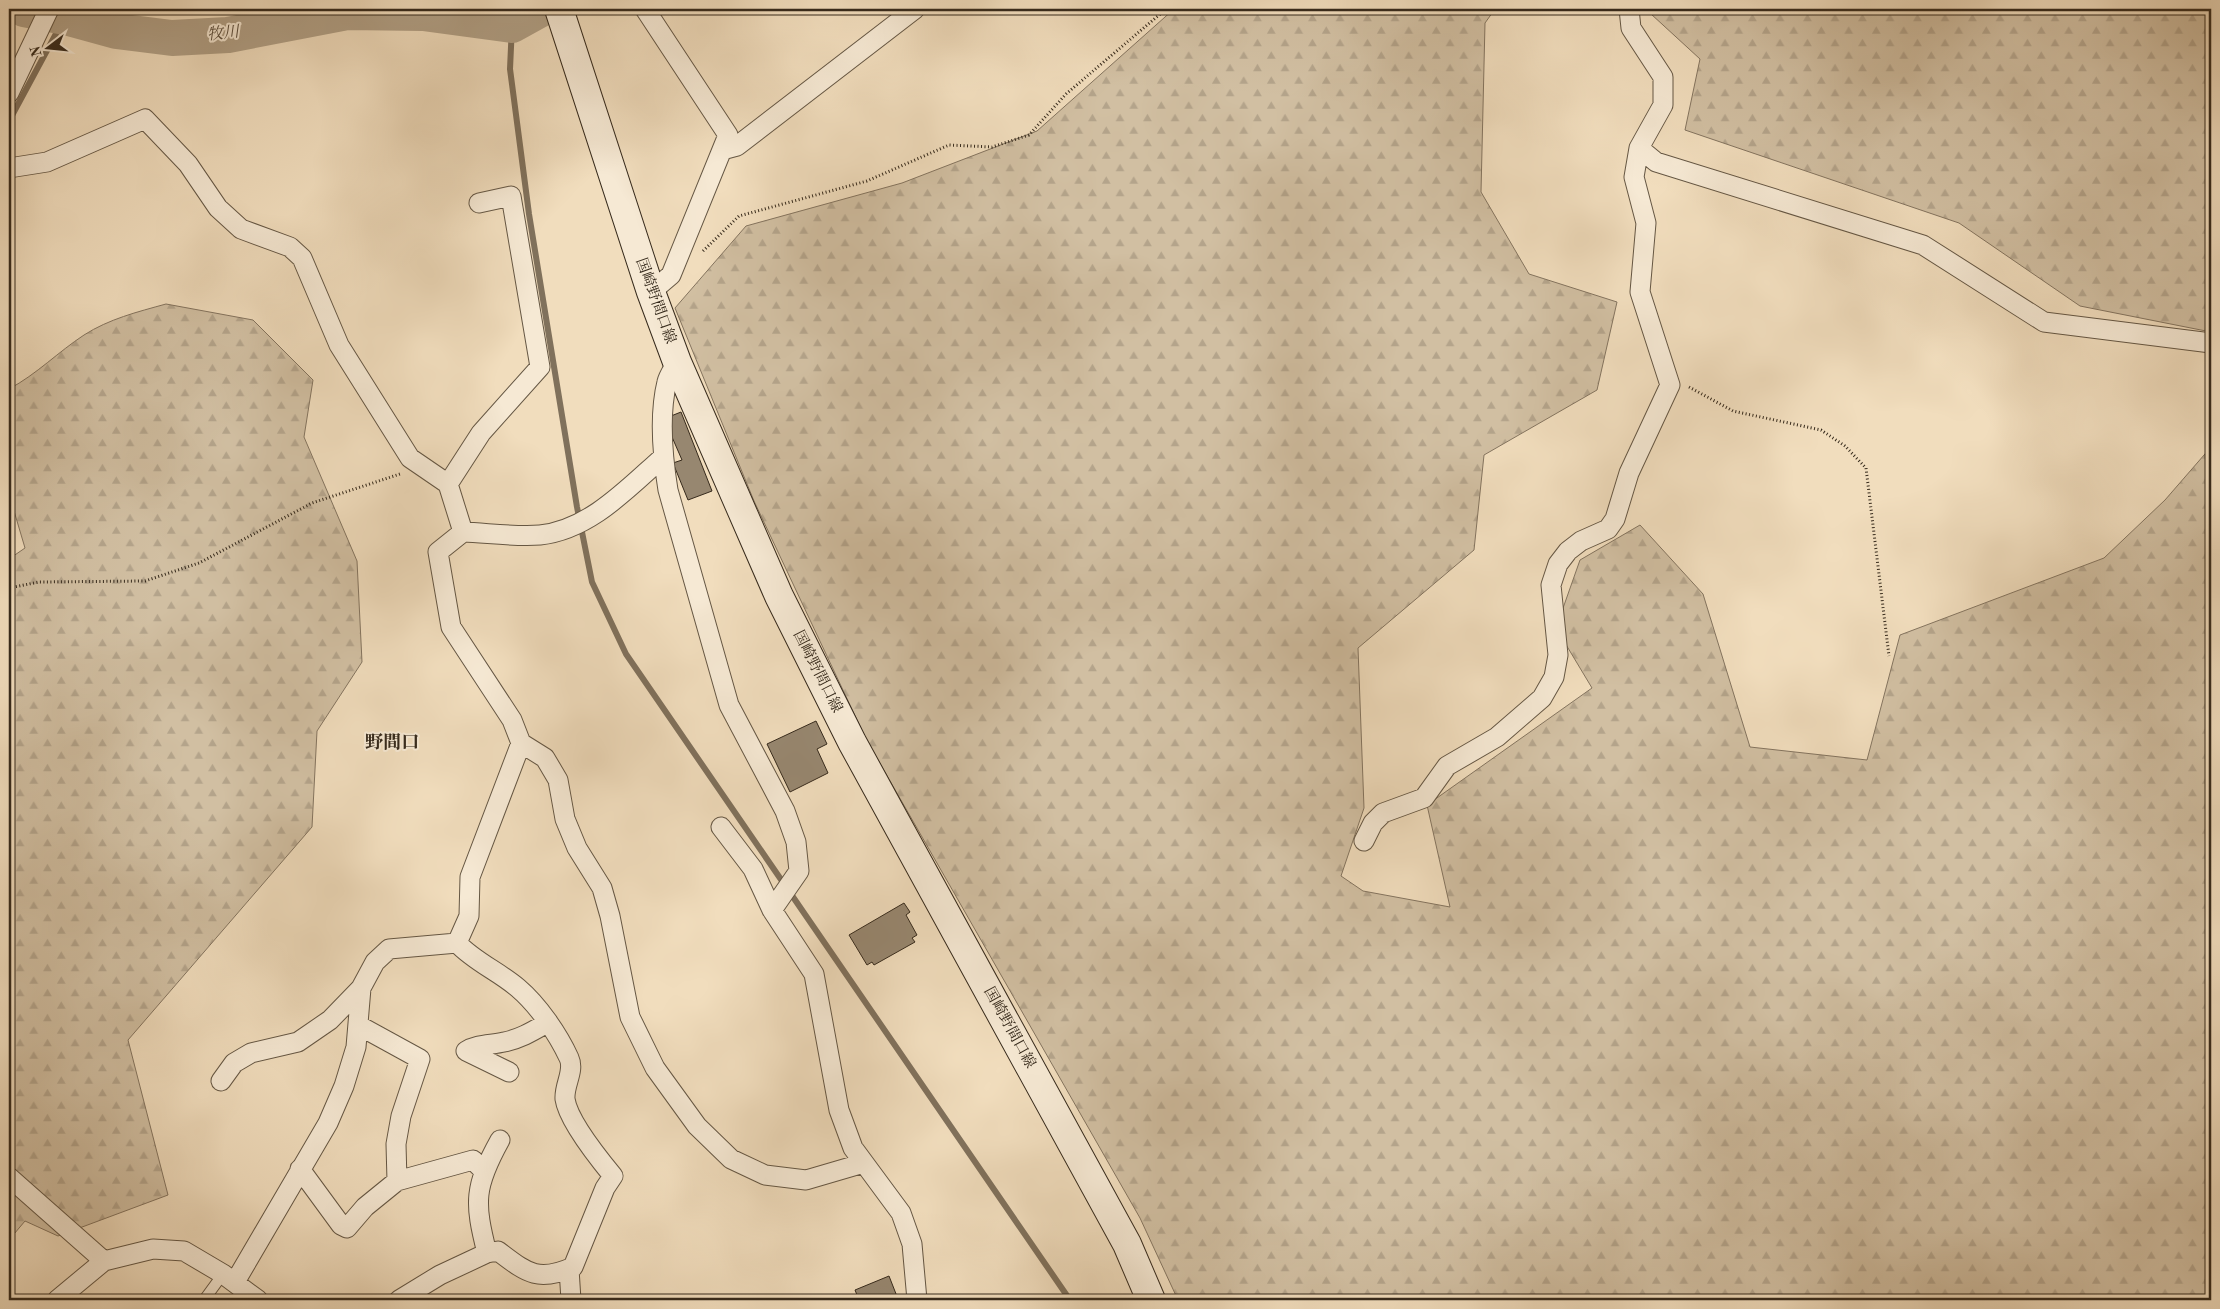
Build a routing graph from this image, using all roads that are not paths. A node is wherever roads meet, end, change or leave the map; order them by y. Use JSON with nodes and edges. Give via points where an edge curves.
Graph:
{"nodes":[{"id":1,"x":49,"y":9,"type":"edge"},
{"id":2,"x":645,"y":9,"type":"edge"},
{"id":3,"x":915,"y":9,"type":"edge"},
{"id":4,"x":1629,"y":9,"type":"edge"},
{"id":5,"x":561,"y":15,"type":"edge"},
{"id":6,"x":9,"y":93,"type":"edge"},
{"id":7,"x":1639,"y":148,"type":"junction"},
{"id":8,"x":722,"y":150,"type":"junction"},
{"id":9,"x":9,"y":168,"type":"edge"},
{"id":10,"x":479,"y":203,"type":"dead end"},
{"id":11,"x":651,"y":292,"type":"junction"},
{"id":12,"x":2211,"y":343,"type":"edge"},
{"id":13,"x":677,"y":362,"type":"junction"},
{"id":14,"x":662,"y":458,"type":"junction"},
{"id":15,"x":448,"y":484,"type":"junction"},
{"id":16,"x":463,"y":532,"type":"junction"},
{"id":17,"x":521,"y":744,"type":"junction"},
{"id":18,"x":721,"y":827,"type":"dead end"},
{"id":19,"x":1364,"y":841,"type":"dead end"},
{"id":20,"x":772,"y":910,"type":"junction"},
{"id":21,"x":457,"y":943,"type":"junction"},
{"id":22,"x":361,"y":988,"type":"junction"},
{"id":23,"x":547,"y":1023,"type":"junction"},
{"id":24,"x":358,"y":1026,"type":"junction"},
{"id":25,"x":509,"y":1072,"type":"dead end"},
{"id":26,"x":220,"y":1081,"type":"dead end"},
{"id":27,"x":500,"y":1140,"type":"dead end"},
{"id":28,"x":864,"y":1163,"type":"junction"},
{"id":29,"x":300,"y":1169,"type":"junction"},
{"id":30,"x":484,"y":1171,"type":"junction"},
{"id":31,"x":9,"y":1177,"type":"edge"},
{"id":32,"x":398,"y":1181,"type":"junction"},
{"id":33,"x":486,"y":1254,"type":"junction"},
{"id":34,"x":104,"y":1261,"type":"junction"},
{"id":35,"x":569,"y":1269,"type":"junction"},
{"id":36,"x":229,"y":1278,"type":"junction"},
{"id":37,"x":57,"y":1300,"type":"edge"},
{"id":38,"x":204,"y":1300,"type":"edge"},
{"id":39,"x":258,"y":1300,"type":"edge"},
{"id":40,"x":399,"y":1300,"type":"edge"},
{"id":41,"x":571,"y":1300,"type":"edge"},
{"id":42,"x":917,"y":1300,"type":"edge"},
{"id":43,"x":1151,"y":1300,"type":"edge"}],
"edges":[{"from":1,"to":6,"type":"street"},
{"from":2,"to":8,"type":"street","via":[[728,134]]},
{"from":3,"to":8,"type":"street","via":[[737,146]]},
{"from":4,"to":7,"type":"street","via":[[1631,28],[1663,77],[1663,105]]},
{"from":5,"to":11,"type":"main road","name":"国崎野間口線"},
{"from":7,"to":12,"type":"street","via":[[1656,162],[1923,245],[2044,322]]},
{"from":7,"to":19,"type":"street","via":[[1634,177],[1646,223],[1640,292],[1670,385],[1629,473],[1615,520],[1608,529],[1568,551],[1558,564],[1551,585],[1558,655],[1554,678],[1542,698],[1497,737],[1447,766],[1424,798],[1383,813],[1373,823]]},
{"from":8,"to":11,"type":"street","via":[[671,275]]},
{"from":9,"to":15,"type":"street","via":[[47,162],[145,119],[188,164],[218,208],[241,229],[290,247],[302,258],[339,345],[410,458]]},
{"from":10,"to":15,"type":"street","via":[[511,196],[540,368],[481,434]]},
{"from":11,"to":13,"type":"main road","name":"国崎野間口線"},
{"from":13,"to":14,"type":"street","via":[[667,381]]},
{"from":13,"to":43,"type":"main road","name":"国崎野間口線","via":[[779,596],[852,742],[1127,1244]]},
{"from":14,"to":16,"type":"street","via":[[600,512],[563,529],[540,535]]},
{"from":14,"to":20,"type":"street","via":[[668,490],[729,705],[785,811],[796,842],[799,871]]},
{"from":15,"to":16,"type":"street"},
{"from":16,"to":17,"type":"street","via":[[438,552],[451,627],[512,720]]},
{"from":17,"to":21,"type":"street","via":[[470,877],[469,916]]},
{"from":17,"to":28,"type":"street","via":[[546,758],[558,780],[565,819],[577,848],[602,888],[630,1017],[655,1068],[697,1126],[731,1159],[765,1175],[806,1180]]},
{"from":18,"to":20,"type":"street","via":[[752,870]]},
{"from":20,"to":28,"type":"street","via":[[814,974],[839,1110],[853,1148]]},
{"from":21,"to":22,"type":"street","via":[[389,948],[375,962]]},
{"from":21,"to":23,"type":"street","via":[[470,958],[518,988]]},
{"from":22,"to":24,"type":"street"},
{"from":22,"to":26,"type":"street","via":[[330,1020],[298,1042],[250,1053],[234,1063]]},
{"from":23,"to":25,"type":"street","via":[[526,1035],[466,1051]]},
{"from":23,"to":35,"type":"street","via":[[570,1060],[572,1070],[566,1084],[565,1100],[576,1125],[613,1176],[573,1267]]},
{"from":24,"to":29,"type":"street","via":[[356,1047],[344,1086],[328,1123]]},
{"from":24,"to":32,"type":"street","via":[[420,1059],[401,1116],[396,1144]]},
{"from":27,"to":30,"type":"street"},
{"from":28,"to":42,"type":"street","via":[[901,1212],[912,1244]]},
{"from":29,"to":32,"type":"street","via":[[341,1225],[348,1228],[365,1207]]},
{"from":29,"to":36,"type":"street"},
{"from":30,"to":32,"type":"street","via":[[473,1160]]},
{"from":30,"to":33,"type":"street","via":[[478,1192]]},
{"from":31,"to":34,"type":"street"},
{"from":33,"to":35,"type":"street","via":[[498,1251],[526,1272],[543,1275]]},
{"from":33,"to":40,"type":"street","via":[[440,1275]]},
{"from":34,"to":36,"type":"street","via":[[153,1249],[184,1251]]},
{"from":34,"to":37,"type":"street"},
{"from":35,"to":41,"type":"street"},
{"from":36,"to":38,"type":"lane"},
{"from":36,"to":39,"type":"street"}]}
